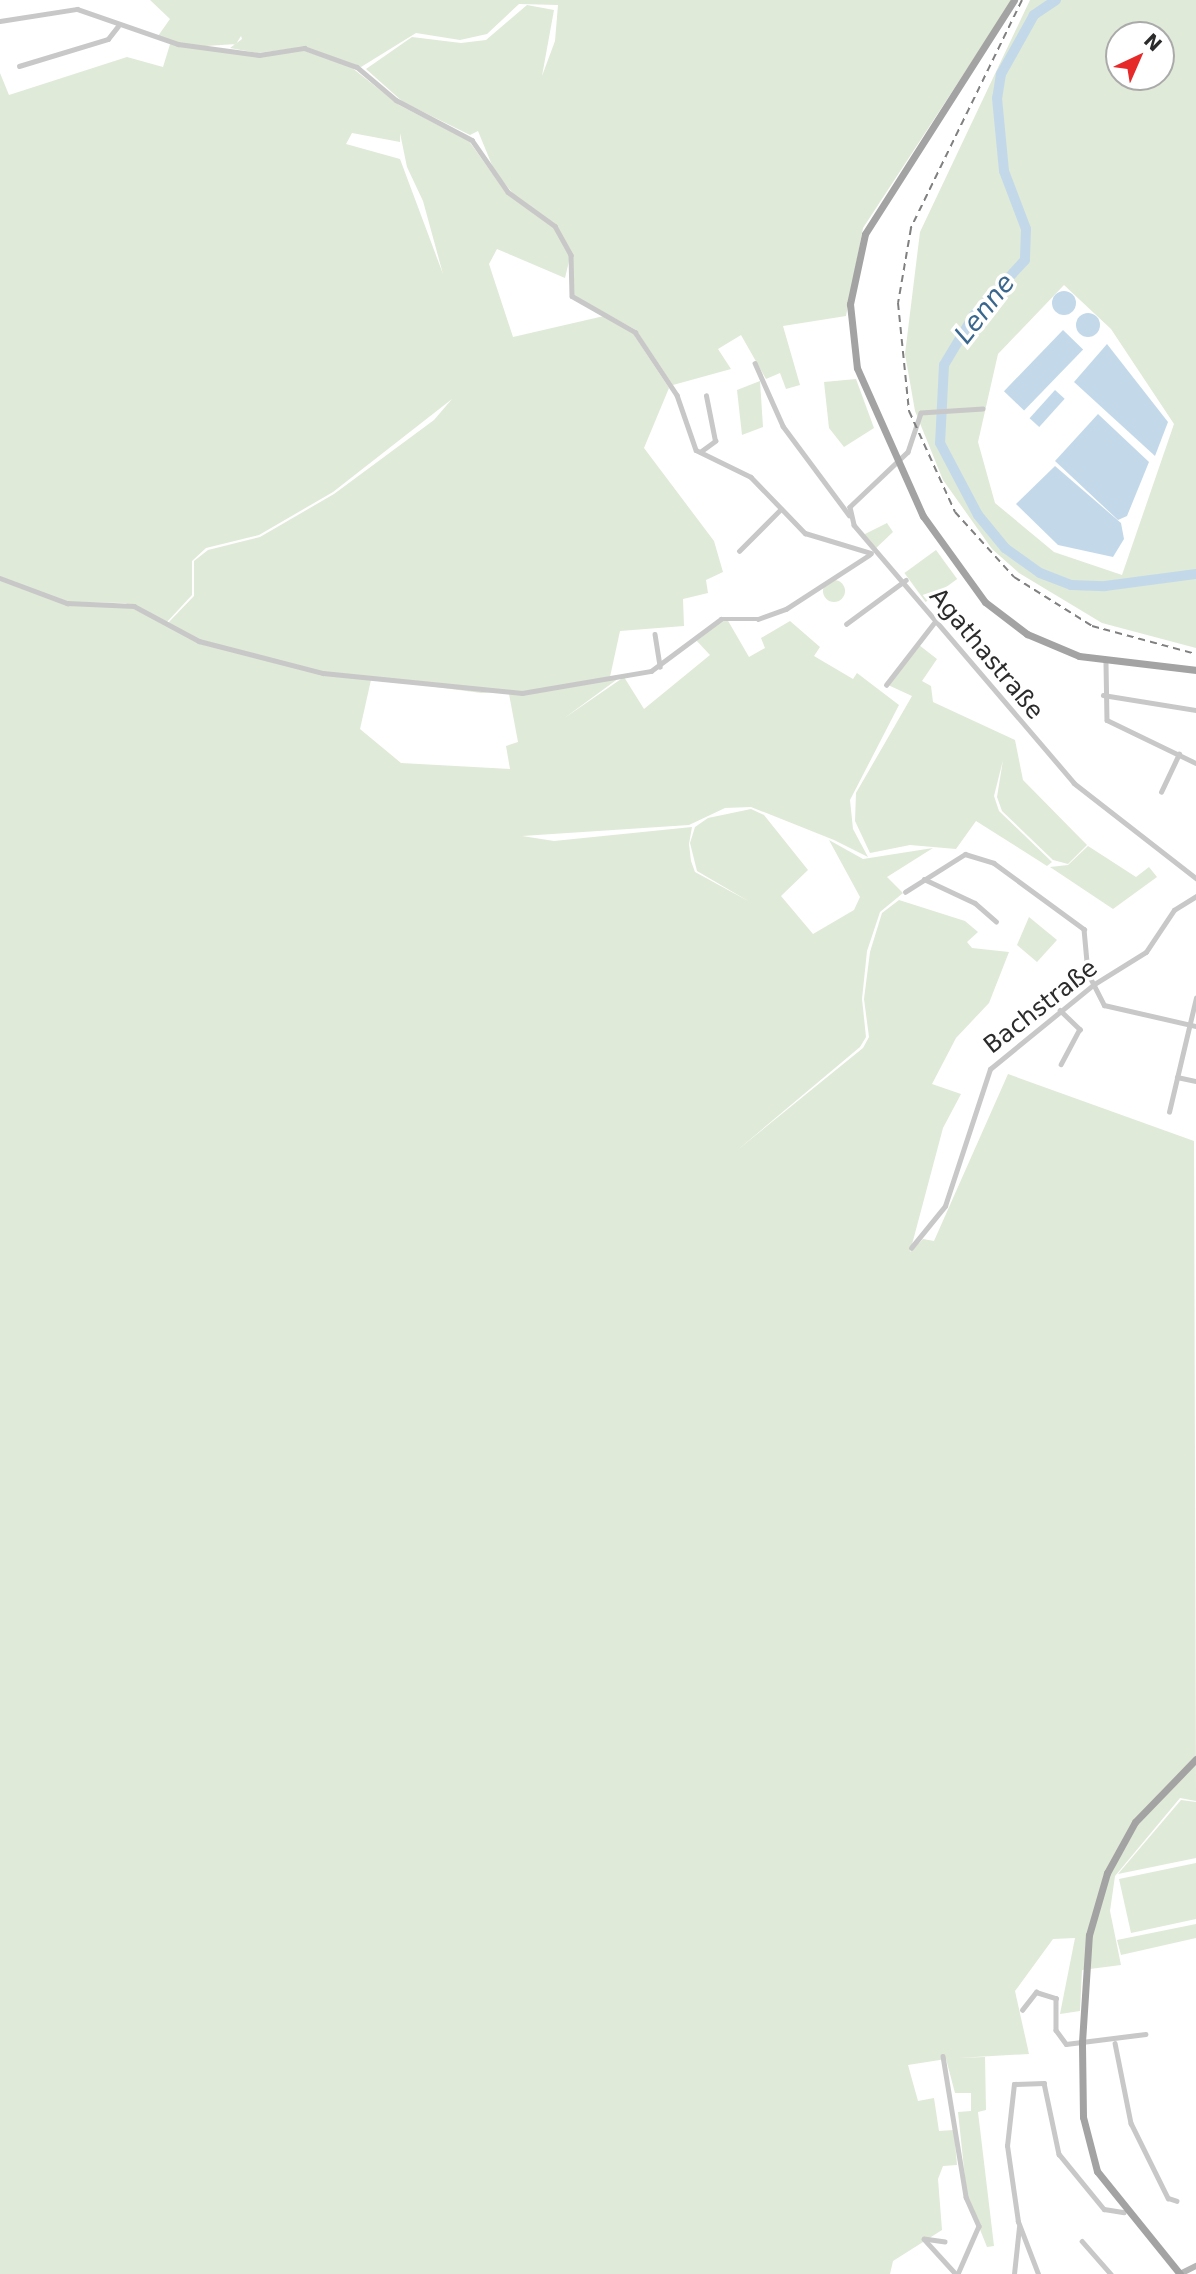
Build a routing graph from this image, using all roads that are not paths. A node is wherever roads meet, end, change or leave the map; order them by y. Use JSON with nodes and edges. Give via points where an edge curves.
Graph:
{"nodes":[{"id":1,"x":1014,"y":0,"type":"edge"},
{"id":2,"x":0,"y":21,"type":"edge"},
{"id":3,"x":118,"y":26,"type":"junction"},
{"id":4,"x":19,"y":66,"type":"dead end"},
{"id":5,"x":755,"y":363,"type":"dead end"},
{"id":6,"x":706,"y":396,"type":"dead end"},
{"id":7,"x":983,"y":409,"type":"dead end"},
{"id":8,"x":700,"y":452,"type":"junction"},
{"id":9,"x":898,"y":462,"type":"junction"},
{"id":10,"x":781,"y":509,"type":"junction"},
{"id":11,"x":850,"y":516,"type":"junction"},
{"id":12,"x":739,"y":551,"type":"dead end"},
{"id":13,"x":871,"y":553,"type":"junction"},
{"id":14,"x":0,"y":578,"type":"edge"},
{"id":15,"x":906,"y":580,"type":"junction"},
{"id":16,"x":846,"y":624,"type":"dead end"},
{"id":17,"x":934,"y":624,"type":"junction"},
{"id":18,"x":655,"y":634,"type":"dead end"},
{"id":19,"x":1106,"y":663,"type":"junction"},
{"id":20,"x":660,"y":667,"type":"junction"},
{"id":21,"x":1196,"y":670,"type":"edge"},
{"id":22,"x":886,"y":685,"type":"dead end"},
{"id":23,"x":1103,"y":695,"type":"junction"},
{"id":24,"x":1196,"y":710,"type":"edge"},
{"id":25,"x":1179,"y":754,"type":"junction"},
{"id":26,"x":1196,"y":763,"type":"edge"},
{"id":27,"x":1161,"y":792,"type":"dead end"},
{"id":28,"x":1196,"y":878,"type":"edge"},
{"id":29,"x":924,"y":879,"type":"junction"},
{"id":30,"x":905,"y":892,"type":"dead end"},
{"id":31,"x":1196,"y":896,"type":"edge"},
{"id":32,"x":996,"y":921,"type":"dead end"},
{"id":33,"x":1093,"y":985,"type":"junction"},
{"id":34,"x":1196,"y":998,"type":"edge"},
{"id":35,"x":1060,"y":1010,"type":"junction"},
{"id":36,"x":1189,"y":1025,"type":"junction"},
{"id":37,"x":1196,"y":1026,"type":"edge"},
{"id":38,"x":1060,"y":1064,"type":"dead end"},
{"id":39,"x":1177,"y":1077,"type":"junction"},
{"id":40,"x":1196,"y":1081,"type":"edge"},
{"id":41,"x":1169,"y":1112,"type":"dead end"},
{"id":42,"x":911,"y":1248,"type":"dead end"},
{"id":43,"x":1196,"y":1759,"type":"edge"},
{"id":44,"x":1022,"y":2010,"type":"dead end"},
{"id":45,"x":1145,"y":2034,"type":"dead end"},
{"id":46,"x":1082,"y":2042,"type":"junction"},
{"id":47,"x":1115,"y":2043,"type":"junction"},
{"id":48,"x":943,"y":2056,"type":"dead end"},
{"id":49,"x":1177,"y":2201,"type":"dead end"},
{"id":50,"x":1124,"y":2212,"type":"junction"},
{"id":51,"x":1019,"y":2226,"type":"junction"},
{"id":52,"x":1082,"y":2241,"type":"dead end"},
{"id":53,"x":945,"y":2242,"type":"dead end"},
{"id":54,"x":1196,"y":2266,"type":"edge"},
{"id":55,"x":957,"y":2274,"type":"edge"},
{"id":56,"x":1014,"y":2274,"type":"edge"},
{"id":57,"x":1038,"y":2274,"type":"edge"},
{"id":58,"x":1111,"y":2274,"type":"edge"},
{"id":59,"x":1180,"y":2274,"type":"edge"}],
"edges":[{"from":1,"to":9,"type":"main road","via":[[865,234],[849,304],[861,378]]},
{"from":2,"to":3,"type":"street","via":[[77,9]]},
{"from":3,"to":4,"type":"street","via":[[108,39]]},
{"from":3,"to":8,"type":"street","via":[[178,44],[260,55],[309,49],[357,67],[396,100],[463,133],[508,192],[560,232],[571,255],[572,296],[635,332],[675,392],[690,442]]},
{"from":5,"to":11,"type":"street","name":"Agathastraße","via":[[783,426]]},
{"from":6,"to":8,"type":"street","via":[[715,441]]},
{"from":7,"to":9,"type":"street","via":[[929,411],[915,422],[910,447]]},
{"from":8,"to":10,"type":"street","via":[[744,472]]},
{"from":9,"to":11,"type":"street","via":[[857,496]]},
{"from":9,"to":19,"type":"main road","via":[[939,544],[985,602],[1041,641]]},
{"from":10,"to":12,"type":"street"},
{"from":10,"to":13,"type":"street","via":[[809,535]]},
{"from":11,"to":13,"type":"street","name":"Agathastraße"},
{"from":13,"to":15,"type":"street","name":"Agathastraße"},
{"from":13,"to":20,"type":"street","via":[[786,609],[758,619],[720,619]]},
{"from":14,"to":20,"type":"street","via":[[67,603],[134,606],[198,641],[324,673],[484,694],[559,690]]},
{"from":15,"to":16,"type":"street"},
{"from":15,"to":17,"type":"street","name":"Agathastraße"},
{"from":17,"to":22,"type":"street"},
{"from":17,"to":28,"type":"street","name":"Agathastraße","via":[[974,660],[1007,708],[1074,783]]},
{"from":18,"to":20,"type":"street"},
{"from":19,"to":21,"type":"main road"},
{"from":19,"to":23,"type":"street"},
{"from":23,"to":24,"type":"street"},
{"from":23,"to":25,"type":"street","via":[[1103,713],[1112,724]]},
{"from":25,"to":26,"type":"street"},
{"from":25,"to":27,"type":"street"},
{"from":29,"to":30,"type":"street"},
{"from":29,"to":32,"type":"street","via":[[975,903]]},
{"from":29,"to":33,"type":"street","via":[[965,854],[1010,871],[1084,929]]},
{"from":31,"to":33,"type":"street","name":"Bachstraße","via":[[1174,910],[1151,947]]},
{"from":33,"to":35,"type":"street","name":"Bachstraße"},
{"from":33,"to":36,"type":"street","via":[[1096,998],[1113,1010]]},
{"from":34,"to":36,"type":"street"},
{"from":35,"to":38,"type":"street","via":[[1080,1029]]},
{"from":35,"to":42,"type":"street","name":"Bachstraße","via":[[990,1069],[945,1206]]},
{"from":36,"to":37,"type":"street"},
{"from":36,"to":39,"type":"street"},
{"from":39,"to":40,"type":"street"},
{"from":39,"to":41,"type":"street"},
{"from":43,"to":46,"type":"main road","via":[[1157,1795],[1115,1855],[1085,1961]]},
{"from":44,"to":46,"type":"street","via":[[1036,1992],[1052,1995],[1059,2004],[1061,2040]]},
{"from":45,"to":47,"type":"street"},
{"from":46,"to":47,"type":"street"},
{"from":46,"to":50,"type":"main road","via":[[1090,2150]]},
{"from":47,"to":49,"type":"street","via":[[1131,2123],[1168,2198]]},
{"from":48,"to":55,"type":"street","via":[[966,2197],[979,2226]]},
{"from":50,"to":51,"type":"street","via":[[1106,2211],[1059,2154],[1045,2085],[1037,2080],[1015,2083],[1009,2091],[1007,2146]]},
{"from":50,"to":59,"type":"main road"},
{"from":51,"to":56,"type":"street"},
{"from":51,"to":57,"type":"street"},
{"from":52,"to":58,"type":"street"},
{"from":53,"to":55,"type":"street","via":[[924,2239]]},
{"from":54,"to":59,"type":"main road"}]}
